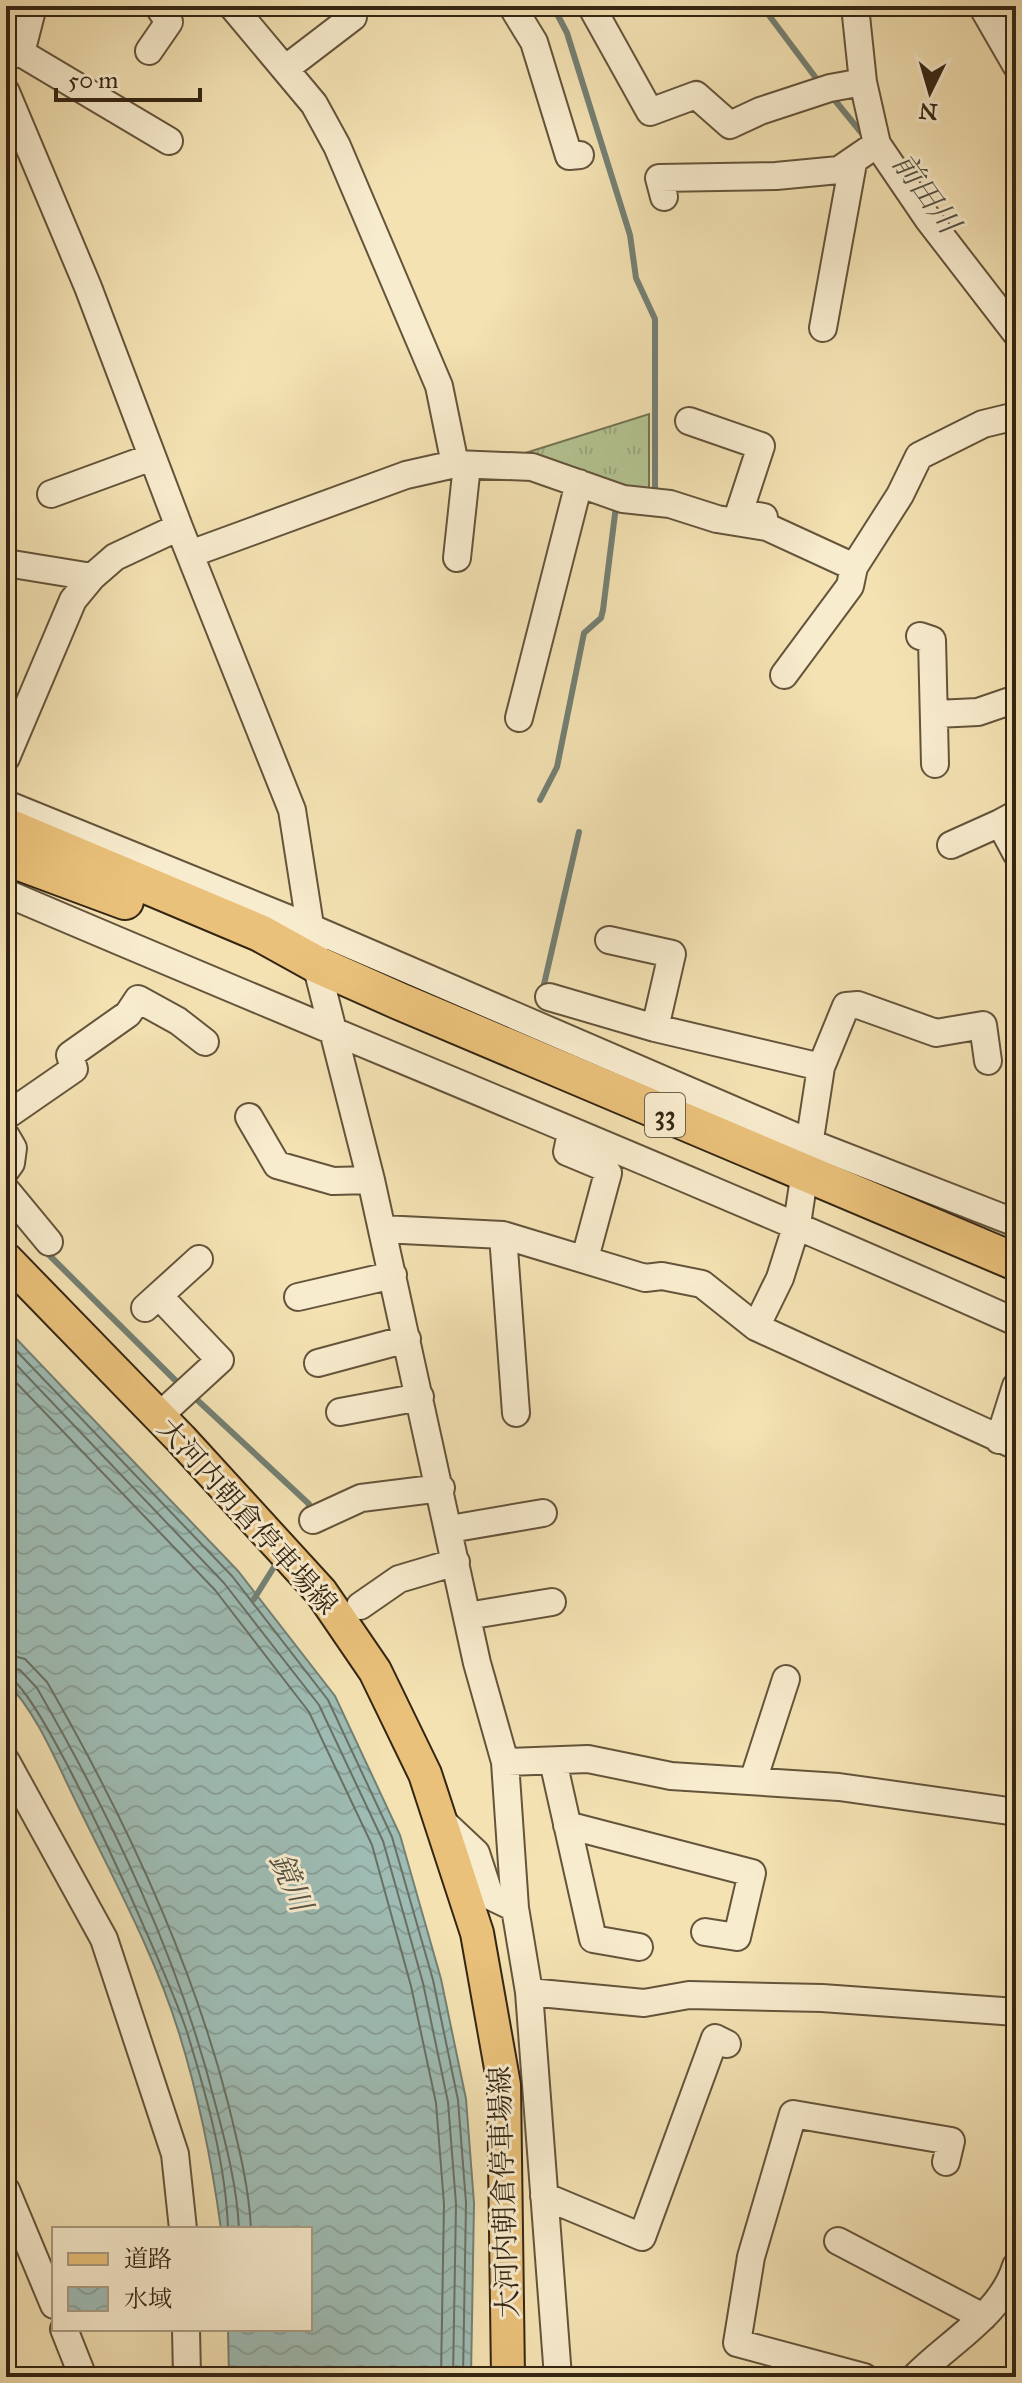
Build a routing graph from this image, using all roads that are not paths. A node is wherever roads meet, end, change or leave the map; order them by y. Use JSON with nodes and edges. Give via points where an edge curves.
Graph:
{"nodes":[{"id":1,"x":33,"y":6,"type":"edge"},
{"id":2,"x":158,"y":6,"type":"edge"},
{"id":3,"x":232,"y":6,"type":"edge"},
{"id":4,"x":346,"y":6,"type":"edge"},
{"id":5,"x":512,"y":6,"type":"edge"},
{"id":6,"x":591,"y":6,"type":"edge"},
{"id":7,"x":855,"y":6,"type":"edge"},
{"id":8,"x":982,"y":6,"type":"edge"},
{"id":9,"x":1008,"y":6,"type":"edge"},
{"id":10,"x":1016,"y":21,"type":"edge"},
{"id":11,"x":149,"y":51,"type":"dead end"},
{"id":12,"x":14,"y":54,"type":"edge"},
{"id":13,"x":1016,"y":65,"type":"edge"},
{"id":14,"x":285,"y":69,"type":"junction"},
{"id":15,"x":863,"y":82,"type":"junction"},
{"id":16,"x":6,"y":92,"type":"edge"},
{"id":17,"x":169,"y":141,"type":"dead end"},
{"id":18,"x":877,"y":144,"type":"junction"},
{"id":19,"x":580,"y":155,"type":"dead end"},
{"id":20,"x":853,"y":163,"type":"junction"},
{"id":21,"x":664,"y":197,"type":"dead end"},
{"id":22,"x":823,"y":328,"type":"dead end"},
{"id":23,"x":1016,"y":333,"type":"edge"},
{"id":24,"x":1016,"y":416,"type":"edge"},
{"id":25,"x":689,"y":421,"type":"dead end"},
{"id":26,"x":152,"y":457,"type":"junction"},
{"id":27,"x":461,"y":464,"type":"junction"},
{"id":28,"x":579,"y":483,"type":"junction"},
{"id":29,"x":51,"y":494,"type":"dead end"},
{"id":30,"x":179,"y":527,"type":"junction"},
{"id":31,"x":190,"y":554,"type":"junction"},
{"id":32,"x":457,"y":558,"type":"dead end"},
{"id":33,"x":6,"y":563,"type":"edge"},
{"id":34,"x":856,"y":563,"type":"junction"},
{"id":35,"x":92,"y":577,"type":"junction"},
{"id":36,"x":920,"y":636,"type":"dead end"},
{"id":37,"x":784,"y":675,"type":"dead end"},
{"id":38,"x":1016,"y":699,"type":"edge"},
{"id":39,"x":936,"y":714,"type":"junction"},
{"id":40,"x":519,"y":718,"type":"dead end"},
{"id":41,"x":6,"y":758,"type":"edge"},
{"id":42,"x":935,"y":764,"type":"dead end"},
{"id":43,"x":6,"y":804,"type":"edge"},
{"id":44,"x":1008,"y":819,"type":"edge"},
{"id":45,"x":6,"y":826,"type":"edge"},
{"id":46,"x":951,"y":845,"type":"dead end"},
{"id":47,"x":1016,"y":853,"type":"edge"},
{"id":48,"x":6,"y":857,"type":"edge"},
{"id":49,"x":6,"y":893,"type":"edge"},
{"id":50,"x":309,"y":927,"type":"junction"},
{"id":51,"x":609,"y":940,"type":"dead end"},
{"id":52,"x":316,"y":964,"type":"junction"},
{"id":53,"x":549,"y":997,"type":"dead end"},
{"id":54,"x":655,"y":1028,"type":"junction"},
{"id":55,"x":333,"y":1031,"type":"junction"},
{"id":56,"x":205,"y":1042,"type":"dead end"},
{"id":57,"x":988,"y":1061,"type":"dead end"},
{"id":58,"x":821,"y":1067,"type":"junction"},
{"id":59,"x":6,"y":1116,"type":"edge"},
{"id":60,"x":249,"y":1117,"type":"dead end"},
{"id":61,"x":571,"y":1133,"type":"junction"},
{"id":62,"x":6,"y":1136,"type":"edge"},
{"id":63,"x":806,"y":1158,"type":"junction"},
{"id":64,"x":6,"y":1170,"type":"edge"},
{"id":65,"x":371,"y":1180,"type":"junction"},
{"id":66,"x":6,"y":1190,"type":"edge"},
{"id":67,"x":1016,"y":1223,"type":"edge"},
{"id":68,"x":797,"y":1224,"type":"junction"},
{"id":69,"x":382,"y":1229,"type":"junction"},
{"id":70,"x":503,"y":1235,"type":"junction"},
{"id":71,"x":49,"y":1242,"type":"dead end"},
{"id":72,"x":585,"y":1258,"type":"junction"},
{"id":73,"x":6,"y":1259,"type":"edge"},
{"id":74,"x":199,"y":1259,"type":"dead end"},
{"id":75,"x":1016,"y":1262,"type":"edge"},
{"id":76,"x":393,"y":1275,"type":"junction"},
{"id":77,"x":298,"y":1297,"type":"dead end"},
{"id":78,"x":1016,"y":1322,"type":"edge"},
{"id":79,"x":756,"y":1327,"type":"junction"},
{"id":80,"x":407,"y":1339,"type":"junction"},
{"id":81,"x":318,"y":1363,"type":"dead end"},
{"id":82,"x":1016,"y":1386,"type":"edge"},
{"id":83,"x":420,"y":1397,"type":"junction"},
{"id":84,"x":340,"y":1412,"type":"dead end"},
{"id":85,"x":516,"y":1413,"type":"dead end"},
{"id":86,"x":159,"y":1416,"type":"junction"},
{"id":87,"x":1008,"y":1443,"type":"edge"},
{"id":88,"x":441,"y":1488,"type":"junction"},
{"id":89,"x":543,"y":1513,"type":"dead end"},
{"id":90,"x":313,"y":1520,"type":"dead end"},
{"id":91,"x":450,"y":1529,"type":"junction"},
{"id":92,"x":456,"y":1562,"type":"junction"},
{"id":93,"x":552,"y":1602,"type":"dead end"},
{"id":94,"x":360,"y":1606,"type":"dead end"},
{"id":95,"x":467,"y":1616,"type":"junction"},
{"id":96,"x":786,"y":1679,"type":"dead end"},
{"id":97,"x":6,"y":1761,"type":"edge"},
{"id":98,"x":553,"y":1761,"type":"junction"},
{"id":99,"x":505,"y":1762,"type":"junction"},
{"id":100,"x":753,"y":1781,"type":"junction"},
{"id":101,"x":1014,"y":1806,"type":"edge"},
{"id":102,"x":442,"y":1821,"type":"junction"},
{"id":103,"x":567,"y":1825,"type":"junction"},
{"id":104,"x":515,"y":1908,"type":"junction"},
{"id":105,"x":705,"y":1932,"type":"dead end"},
{"id":106,"x":639,"y":1947,"type":"dead end"},
{"id":107,"x":529,"y":1992,"type":"junction"},
{"id":108,"x":1016,"y":2012,"type":"edge"},
{"id":109,"x":727,"y":2044,"type":"dead end"},
{"id":110,"x":946,"y":2162,"type":"dead end"},
{"id":111,"x":6,"y":2190,"type":"edge"},
{"id":112,"x":544,"y":2196,"type":"junction"},
{"id":113,"x":183,"y":2227,"type":"edge"},
{"id":114,"x":838,"y":2241,"type":"dead end"},
{"id":115,"x":1016,"y":2266,"type":"edge"},
{"id":116,"x":52,"y":2300,"type":"edge"},
{"id":117,"x":983,"y":2317,"type":"junction"},
{"id":118,"x":65,"y":2331,"type":"edge"},
{"id":119,"x":186,"y":2331,"type":"edge"},
{"id":120,"x":83,"y":2377,"type":"edge"},
{"id":121,"x":187,"y":2377,"type":"edge"},
{"id":122,"x":508,"y":2377,"type":"edge"},
{"id":123,"x":558,"y":2377,"type":"edge"},
{"id":124,"x":864,"y":2377,"type":"edge"},
{"id":125,"x":915,"y":2377,"type":"edge"}],
"edges":[{"from":1,"to":12,"type":"street"},
{"from":2,"to":11,"type":"street","via":[[169,22]]},
{"from":3,"to":14,"type":"street"},
{"from":4,"to":14,"type":"street","via":[[353,17]]},
{"from":5,"to":19,"type":"street","via":[[534,42],[569,156]]},
{"from":6,"to":15,"type":"street","via":[[650,112],[696,95],[730,125],[830,88]]},
{"from":7,"to":15,"type":"street"},
{"from":8,"to":13,"type":"street"},
{"from":9,"to":10,"type":"street"},
{"from":12,"to":17,"type":"street"},
{"from":14,"to":27,"type":"street","via":[[314,104],[337,146],[439,386]]},
{"from":15,"to":18,"type":"street"},
{"from":16,"to":26,"type":"street"},
{"from":18,"to":20,"type":"street"},
{"from":18,"to":23,"type":"street"},
{"from":20,"to":21,"type":"street","via":[[839,170],[776,176],[659,178]]},
{"from":20,"to":22,"type":"street"},
{"from":24,"to":34,"type":"street","via":[[983,424],[919,456]]},
{"from":25,"to":34,"type":"street","via":[[761,446],[739,513],[773,519]]},
{"from":26,"to":29,"type":"street"},
{"from":26,"to":30,"type":"street"},
{"from":27,"to":28,"type":"street","via":[[532,467]]},
{"from":27,"to":31,"type":"street","via":[[406,475]]},
{"from":27,"to":32,"type":"street"},
{"from":28,"to":34,"type":"street","via":[[623,499],[670,504],[767,527]]},
{"from":28,"to":40,"type":"street"},
{"from":30,"to":31,"type":"street"},
{"from":30,"to":35,"type":"street","via":[[115,557]]},
{"from":31,"to":50,"type":"street","via":[[292,810]]},
{"from":33,"to":35,"type":"street"},
{"from":34,"to":37,"type":"street","via":[[850,586]]},
{"from":35,"to":41,"type":"street","via":[[73,600]]},
{"from":36,"to":39,"type":"street","via":[[932,640]]},
{"from":38,"to":39,"type":"street","via":[[978,712]]},
{"from":39,"to":42,"type":"street"},
{"from":43,"to":50,"type":"street"},
{"from":44,"to":46,"type":"street"},
{"from":44,"to":47,"type":"street"},
{"from":45,"to":52,"type":"highway","number":"33","via":[[260,933]]},
{"from":48,"to":52,"type":"highway","number":"33","via":[[254,947]]},
{"from":49,"to":55,"type":"street"},
{"from":50,"to":52,"type":"street"},
{"from":50,"to":63,"type":"street"},
{"from":51,"to":54,"type":"street","via":[[672,954]]},
{"from":52,"to":55,"type":"street"},
{"from":52,"to":63,"type":"highway","number":"33"},
{"from":53,"to":54,"type":"street"},
{"from":54,"to":58,"type":"street"},
{"from":55,"to":61,"type":"street"},
{"from":55,"to":65,"type":"street"},
{"from":56,"to":59,"type":"street","via":[[138,999],[128,1014],[70,1055],[74,1069]]},
{"from":57,"to":58,"type":"street","via":[[983,1025],[936,1033],[858,1005],[846,1006]]},
{"from":58,"to":63,"type":"street"},
{"from":60,"to":65,"type":"street","via":[[277,1165],[333,1181]]},
{"from":61,"to":68,"type":"street"},
{"from":61,"to":72,"type":"street","via":[[567,1152],[608,1173]]},
{"from":62,"to":64,"type":"street","via":[[13,1148]]},
{"from":63,"to":67,"type":"street"},
{"from":63,"to":68,"type":"street"},
{"from":63,"to":75,"type":"highway","number":"33"},
{"from":65,"to":69,"type":"street"},
{"from":66,"to":71,"type":"street"},
{"from":68,"to":78,"type":"street"},
{"from":68,"to":79,"type":"street","via":[[780,1278]]},
{"from":69,"to":70,"type":"street"},
{"from":69,"to":76,"type":"street"},
{"from":70,"to":72,"type":"street"},
{"from":70,"to":85,"type":"street"},
{"from":72,"to":79,"type":"street","via":[[645,1278],[702,1284]]},
{"from":73,"to":86,"type":"main road","name":"大河内朝倉停車場線"},
{"from":74,"to":86,"type":"street","via":[[152,1303],[220,1360]]},
{"from":76,"to":77,"type":"street"},
{"from":76,"to":80,"type":"street"},
{"from":79,"to":87,"type":"street"},
{"from":80,"to":81,"type":"street"},
{"from":80,"to":83,"type":"street"},
{"from":82,"to":87,"type":"street"},
{"from":83,"to":84,"type":"street"},
{"from":83,"to":88,"type":"street"},
{"from":86,"to":102,"type":"main road","name":"大河内朝倉停車場線","via":[[321,1592],[375,1671]]},
{"from":88,"to":90,"type":"street","via":[[361,1498]]},
{"from":88,"to":91,"type":"street"},
{"from":89,"to":91,"type":"street"},
{"from":91,"to":92,"type":"street"},
{"from":92,"to":94,"type":"street","via":[[399,1579]]},
{"from":92,"to":95,"type":"street"},
{"from":93,"to":95,"type":"street"},
{"from":95,"to":99,"type":"street"},
{"from":96,"to":100,"type":"street"},
{"from":97,"to":113,"type":"street","via":[[104,1939],[175,2154]]},
{"from":98,"to":99,"type":"street"},
{"from":98,"to":100,"type":"street","via":[[588,1759],[671,1776]]},
{"from":98,"to":103,"type":"street"},
{"from":99,"to":104,"type":"street"},
{"from":100,"to":101,"type":"street"},
{"from":102,"to":104,"type":"street","via":[[476,1853],[490,1896]]},
{"from":102,"to":122,"type":"main road","name":"大河内朝倉停車場線","via":[[477,1933],[504,2085]]},
{"from":103,"to":105,"type":"street","via":[[752,1873],[737,1937]]},
{"from":103,"to":106,"type":"street","via":[[593,1939]]},
{"from":104,"to":107,"type":"street"},
{"from":107,"to":108,"type":"street","via":[[644,2003],[689,1995],[783,1997]]},
{"from":107,"to":112,"type":"street"},
{"from":109,"to":112,"type":"street","via":[[715,2038],[642,2237]]},
{"from":110,"to":124,"type":"street","via":[[951,2141],[793,2114],[751,2257],[737,2343]]},
{"from":111,"to":116,"type":"street"},
{"from":112,"to":123,"type":"street"},
{"from":114,"to":117,"type":"street"},
{"from":115,"to":117,"type":"street","via":[[1004,2293]]},
{"from":117,"to":125,"type":"street"},
{"from":118,"to":120,"type":"street"},
{"from":119,"to":121,"type":"street"}]}
